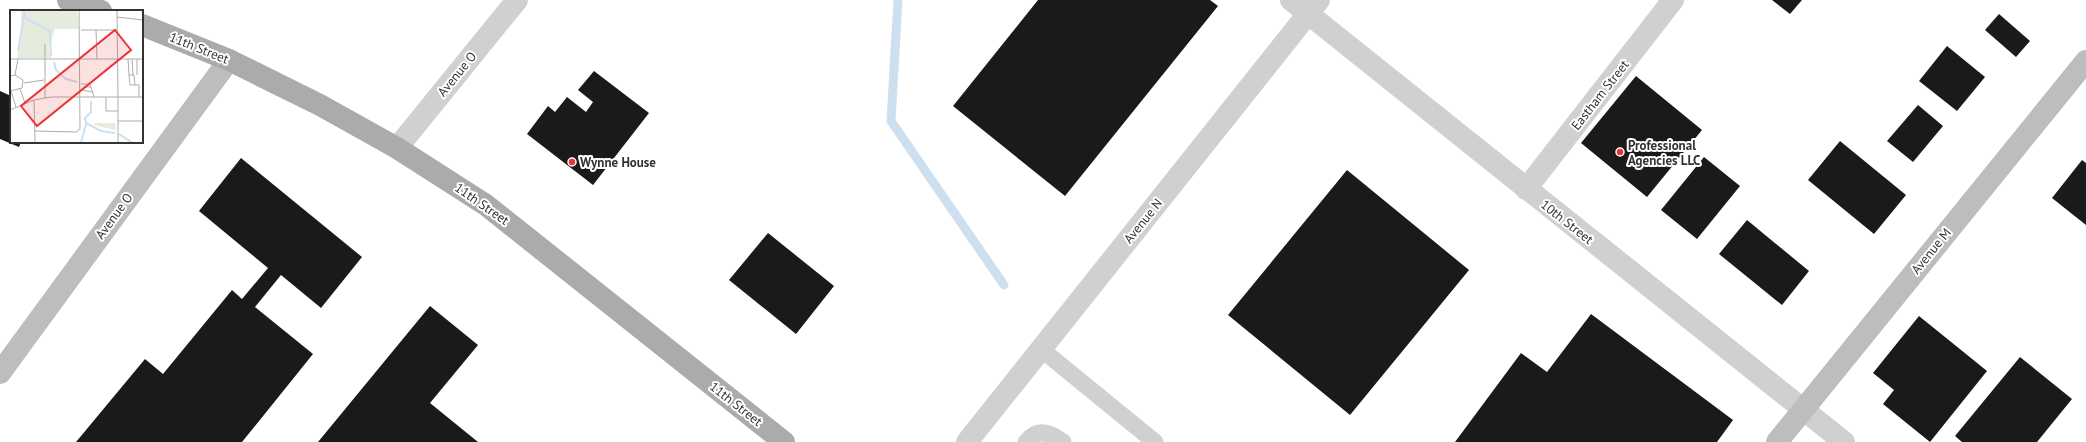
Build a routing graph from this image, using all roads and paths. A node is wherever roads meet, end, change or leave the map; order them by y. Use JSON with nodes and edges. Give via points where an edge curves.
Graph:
{"nodes":[{"id":1,"x":516,"y":0,"type":"edge"},
{"id":2,"x":1291,"y":0,"type":"edge"},
{"id":3,"x":1673,"y":0,"type":"edge"},
{"id":4,"x":76,"y":1,"type":"edge"},
{"id":5,"x":1313,"y":7,"type":"edge"},
{"id":6,"x":98,"y":10,"type":"edge"},
{"id":7,"x":143,"y":25,"type":"edge"},
{"id":8,"x":228,"y":60,"type":"junction"},
{"id":9,"x":2086,"y":61,"type":"edge"},
{"id":10,"x":397,"y":148,"type":"junction"},
{"id":11,"x":1526,"y":189,"type":"junction"},
{"id":12,"x":1041,"y":349,"type":"junction"},
{"id":13,"x":0,"y":373,"type":"edge"},
{"id":14,"x":1803,"y":409,"type":"junction"},
{"id":15,"x":784,"y":442,"type":"edge"},
{"id":16,"x":967,"y":442,"type":"edge"},
{"id":17,"x":1026,"y":442,"type":"edge"},
{"id":18,"x":1063,"y":442,"type":"edge"},
{"id":19,"x":1155,"y":442,"type":"edge"},
{"id":20,"x":1777,"y":442,"type":"edge"},
{"id":21,"x":1844,"y":442,"type":"edge"}],
"edges":[{"from":1,"to":10,"type":"street","name":"Avenue O"},
{"from":2,"to":5,"type":"street","name":"10th Street"},
{"from":3,"to":11,"type":"street","name":"Eastham Street"},
{"from":4,"to":6,"type":"main road"},
{"from":5,"to":11,"type":"street","name":"10th Street"},
{"from":5,"to":12,"type":"street","name":"Avenue N"},
{"from":7,"to":8,"type":"main road","name":"11th Street"},
{"from":8,"to":10,"type":"main road","name":"11th Street","via":[[320,105]]},
{"from":8,"to":13,"type":"main road","name":"Avenue O"},
{"from":9,"to":14,"type":"main road","name":"Avenue M"},
{"from":10,"to":15,"type":"main road","name":"11th Street","via":[[486,205]]},
{"from":11,"to":14,"type":"street","name":"10th Street"},
{"from":12,"to":16,"type":"street","name":"Avenue N"},
{"from":12,"to":19,"type":"lane"},
{"from":14,"to":20,"type":"main road","name":"Avenue M"},
{"from":14,"to":21,"type":"street","name":"10th Street"},
{"from":17,"to":18,"type":"lane","via":[[1031,435],[1042,433],[1053,434]]}]}
